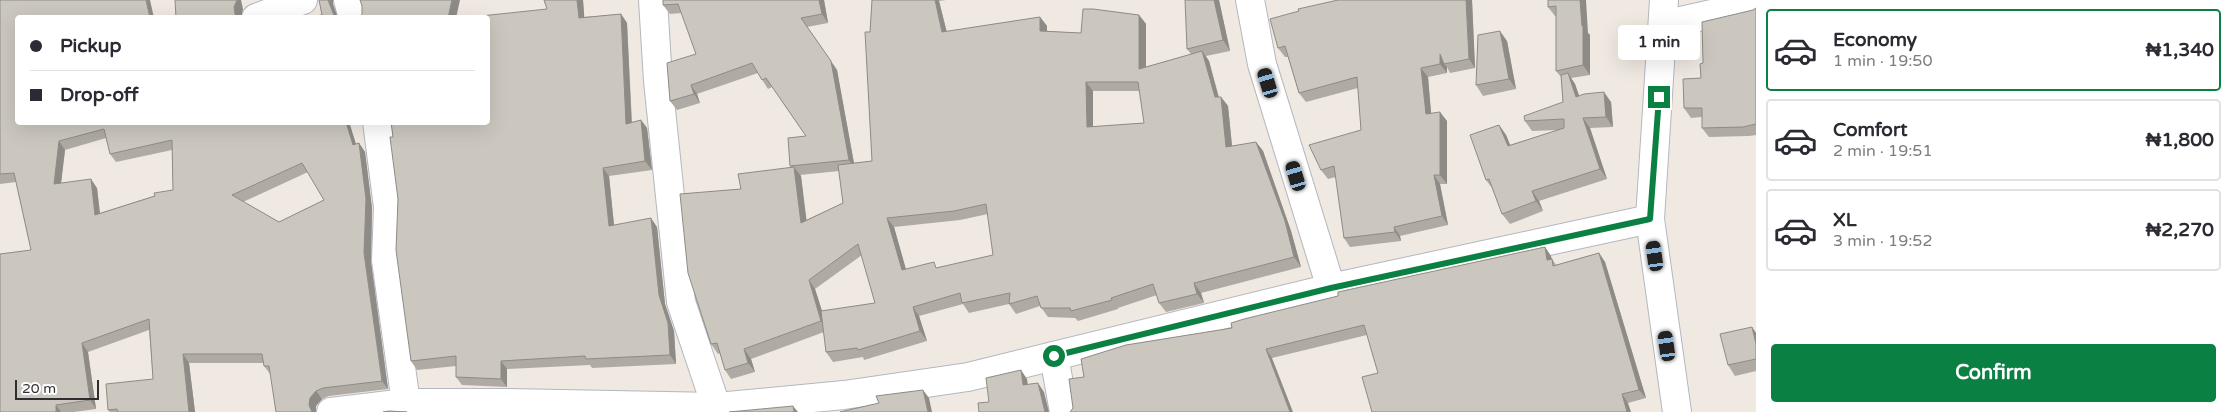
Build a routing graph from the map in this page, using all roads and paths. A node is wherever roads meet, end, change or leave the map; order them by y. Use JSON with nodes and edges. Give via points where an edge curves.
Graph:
{"nodes":[{"id":1,"x":303,"y":0,"type":"edge"},
{"id":2,"x":348,"y":0,"type":"edge"},
{"id":3,"x":653,"y":0,"type":"edge"},
{"id":4,"x":1250,"y":0,"type":"edge"},
{"id":5,"x":1756,"y":4,"type":"edge"},
{"id":6,"x":1664,"y":13,"type":"edge"},
{"id":7,"x":264,"y":15,"type":"edge"},
{"id":8,"x":352,"y":15,"type":"edge"},
{"id":9,"x":377,"y":125,"type":"edge"},
{"id":10,"x":1650,"y":219,"type":"junction"},
{"id":11,"x":1331,"y":288,"type":"junction"},
{"id":12,"x":1054,"y":356,"type":"junction"},
{"id":13,"x":406,"y":403,"type":"junction"},
{"id":14,"x":508,"y":407,"type":"edge"},
{"id":15,"x":718,"y":410,"type":"edge"},
{"id":16,"x":331,"y":412,"type":"edge"},
{"id":17,"x":1064,"y":412,"type":"edge"},
{"id":18,"x":1677,"y":412,"type":"edge"}],
"edges":[{"from":1,"to":7,"type":"street"},
{"from":2,"to":8,"type":"street"},
{"from":3,"to":15,"type":"street","via":[[681,302]]},
{"from":4,"to":11,"type":"street","via":[[1262,64]]},
{"from":5,"to":6,"type":"street"},
{"from":6,"to":10,"type":"street"},
{"from":9,"to":13,"type":"street","via":[[388,207],[386,260]]},
{"from":10,"to":11,"type":"street"},
{"from":10,"to":18,"type":"street"},
{"from":11,"to":12,"type":"street"},
{"from":12,"to":15,"type":"street","via":[[968,377]]},
{"from":12,"to":17,"type":"street"},
{"from":13,"to":14,"type":"street"},
{"from":13,"to":16,"type":"street"},
{"from":14,"to":15,"type":"street"}]}
